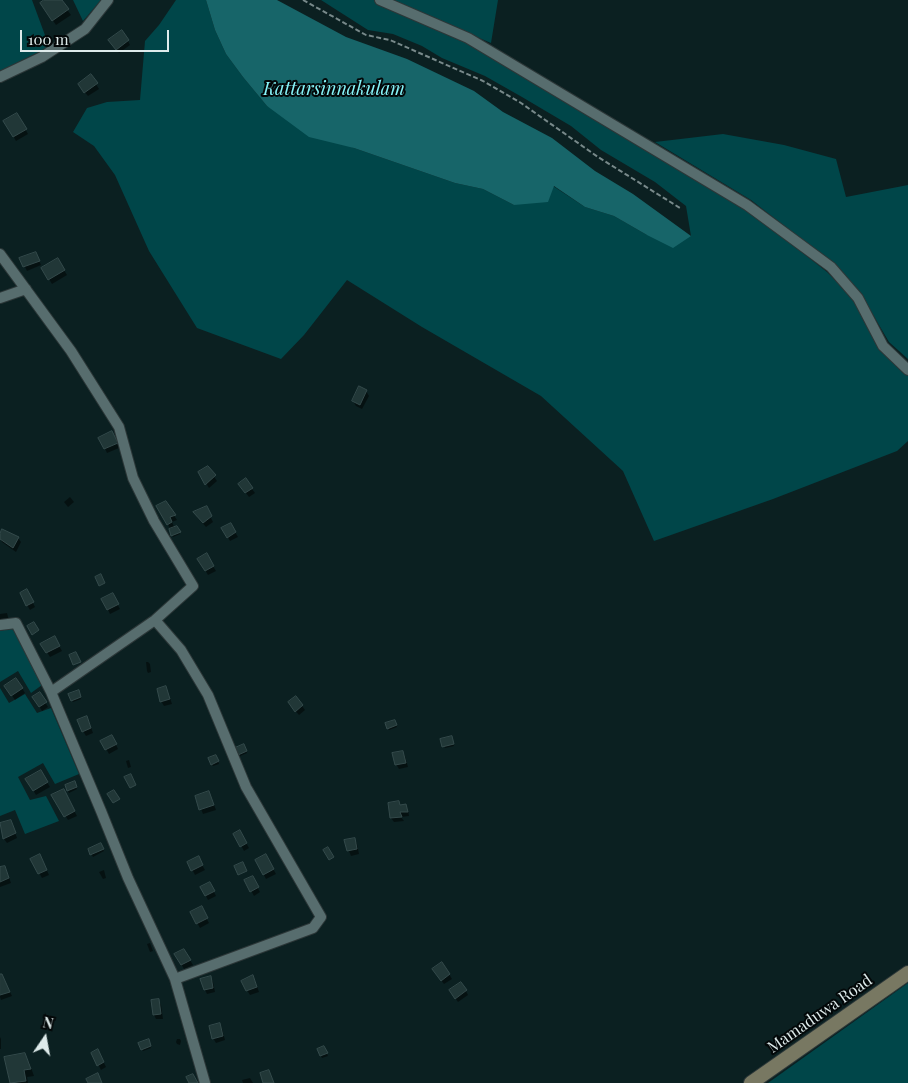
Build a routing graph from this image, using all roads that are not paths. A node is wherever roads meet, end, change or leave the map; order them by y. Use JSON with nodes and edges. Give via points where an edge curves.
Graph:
{"nodes":[{"id":1,"x":108,"y":0,"type":"edge"},
{"id":2,"x":380,"y":0,"type":"edge"},
{"id":3,"x":0,"y":77,"type":"edge"},
{"id":4,"x":0,"y":254,"type":"edge"},
{"id":5,"x":26,"y":289,"type":"junction"},
{"id":6,"x":0,"y":298,"type":"edge"},
{"id":7,"x":908,"y":370,"type":"edge"},
{"id":8,"x":156,"y":620,"type":"junction"},
{"id":9,"x":0,"y":626,"type":"edge"},
{"id":10,"x":50,"y":692,"type":"junction"},
{"id":11,"x":908,"y":973,"type":"edge"},
{"id":12,"x":175,"y":980,"type":"junction"},
{"id":13,"x":205,"y":1083,"type":"edge"},
{"id":14,"x":751,"y":1083,"type":"edge"}],
"edges":[{"from":1,"to":3,"type":"street","via":[[85,29],[42,57]]},
{"from":2,"to":7,"type":"street","via":[[468,38],[747,205],[830,267],[858,298],[883,346]]},
{"from":4,"to":5,"type":"street"},
{"from":5,"to":6,"type":"street"},
{"from":5,"to":8,"type":"street","via":[[71,351],[119,427],[133,478],[154,522],[193,586]]},
{"from":8,"to":10,"type":"street"},
{"from":8,"to":12,"type":"street","via":[[181,650],[208,695],[246,787],[321,917],[312,928]]},
{"from":9,"to":10,"type":"street","via":[[16,623]]},
{"from":10,"to":12,"type":"street","via":[[128,878]]},
{"from":11,"to":14,"type":"street","name":"Mamaduwa Road"},
{"from":12,"to":13,"type":"street"}]}
